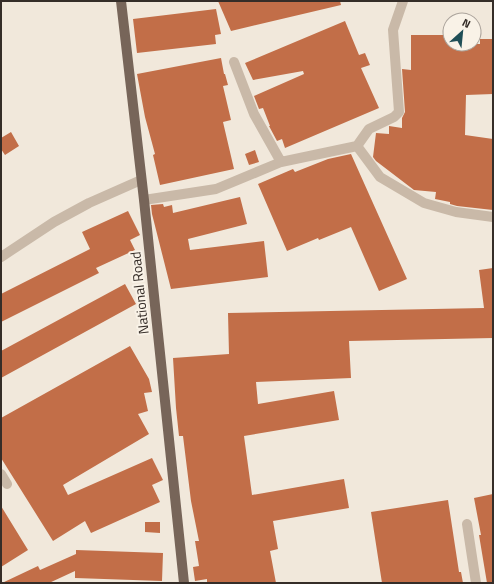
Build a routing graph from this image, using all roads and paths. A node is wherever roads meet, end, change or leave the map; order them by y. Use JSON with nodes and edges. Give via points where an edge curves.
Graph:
{"nodes":[{"id":1,"x":120,"y":1,"type":"edge"},
{"id":2,"x":403,"y":1,"type":"edge"},
{"id":3,"x":234,"y":62,"type":"dead end"},
{"id":4,"x":357,"y":146,"type":"junction"},
{"id":5,"x":281,"y":162,"type":"junction"},
{"id":6,"x":141,"y":180,"type":"junction"},
{"id":7,"x":144,"y":200,"type":"junction"},
{"id":8,"x":493,"y":217,"type":"edge"},
{"id":9,"x":1,"y":257,"type":"edge"},
{"id":10,"x":1,"y":474,"type":"edge"},
{"id":11,"x":7,"y":484,"type":"dead end"},
{"id":12,"x":467,"y":524,"type":"dead end"},
{"id":13,"x":184,"y":583,"type":"edge"},
{"id":14,"x":476,"y":583,"type":"edge"}],
"edges":[{"from":1,"to":6,"type":"main road","name":"National Road"},
{"from":2,"to":4,"type":"lane","via":[[393,30],[399,112],[369,129]]},
{"from":3,"to":5,"type":"lane","via":[[254,114]]},
{"from":4,"to":5,"type":"lane"},
{"from":4,"to":8,"type":"lane","via":[[380,177],[424,204]]},
{"from":5,"to":7,"type":"lane","via":[[216,188]]},
{"from":6,"to":7,"type":"main road","name":"National Road"},
{"from":6,"to":9,"type":"lane","via":[[54,222]]},
{"from":7,"to":13,"type":"main road","name":"National Road"},
{"from":10,"to":11,"type":"lane"},
{"from":12,"to":14,"type":"lane"}]}
